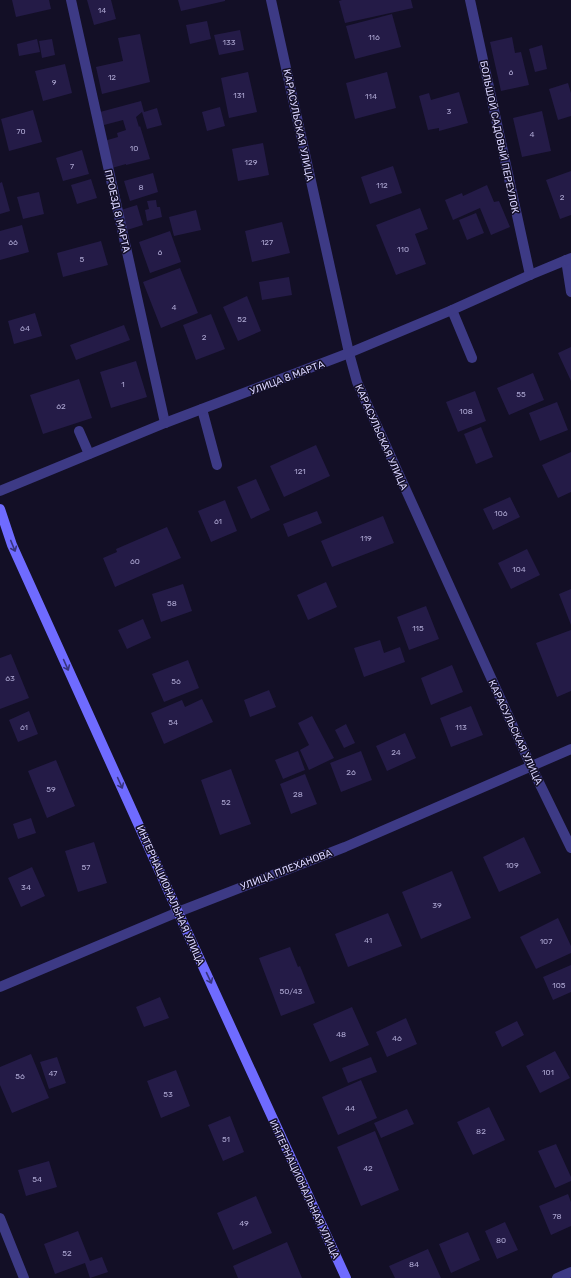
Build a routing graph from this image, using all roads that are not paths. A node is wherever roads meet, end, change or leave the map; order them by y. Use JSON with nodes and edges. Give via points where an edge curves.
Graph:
{"nodes":[{"id":1,"x":71,"y":0,"type":"edge"},
{"id":2,"x":271,"y":0,"type":"edge"},
{"id":3,"x":470,"y":0,"type":"edge"},
{"id":4,"x":568,"y":259,"type":"edge"},
{"id":5,"x":530,"y":275,"type":"junction"},
{"id":6,"x":571,"y":292,"type":"edge"},
{"id":7,"x":452,"y":310,"type":"junction"},
{"id":8,"x":349,"y":353,"type":"junction"},
{"id":9,"x":472,"y":358,"type":"dead end"},
{"id":10,"x":202,"y":409,"type":"junction"},
{"id":11,"x":165,"y":423,"type":"junction"},
{"id":12,"x":79,"y":431,"type":"dead end"},
{"id":13,"x":89,"y":454,"type":"junction"},
{"id":14,"x":217,"y":465,"type":"dead end"},
{"id":15,"x":0,"y":492,"type":"edge"},
{"id":16,"x":0,"y":509,"type":"edge"},
{"id":17,"x":571,"y":749,"type":"edge"},
{"id":18,"x":531,"y":766,"type":"junction"},
{"id":19,"x":571,"y":848,"type":"edge"},
{"id":20,"x":178,"y":912,"type":"junction"},
{"id":21,"x":0,"y":987,"type":"edge"},
{"id":22,"x":0,"y":1218,"type":"edge"},
{"id":23,"x":571,"y":1272,"type":"edge"},
{"id":24,"x":24,"y":1278,"type":"edge"},
{"id":25,"x":346,"y":1278,"type":"edge"},
{"id":26,"x":557,"y":1278,"type":"edge"}],
"edges":[{"from":1,"to":11,"type":"street","name":"ПРОЕЗД 8 МАРТА"},
{"from":2,"to":8,"type":"street","name":"КАРАСУЛЬСКАЯ УЛИЦА"},
{"from":3,"to":5,"type":"street","name":"БОЛЬШОЙ САДОВЫЙ ПЕРЕУЛОК"},
{"from":4,"to":5,"type":"street","name":"УЛИЦА 8 МАРТА"},
{"from":4,"to":6,"type":"street"},
{"from":5,"to":7,"type":"street","name":"УЛИЦА 8 МАРТА"},
{"from":7,"to":8,"type":"street","name":"УЛИЦА 8 МАРТА"},
{"from":7,"to":9,"type":"street"},
{"from":8,"to":10,"type":"street","name":"УЛИЦА 8 МАРТА"},
{"from":8,"to":18,"type":"street","name":"КАРАСУЛЬСКАЯ УЛИЦА","via":[[357,382]]},
{"from":10,"to":11,"type":"street","name":"УЛИЦА 8 МАРТА"},
{"from":10,"to":14,"type":"street"},
{"from":11,"to":13,"type":"street","name":"УЛИЦА 8 МАРТА"},
{"from":12,"to":13,"type":"street"},
{"from":13,"to":15,"type":"street","name":"УЛИЦА 8 МАРТА"},
{"from":16,"to":20,"type":"main road","name":"ИНТЕРНАЦИОНАЛЬНАЯ УЛИЦА","one_way":true,"via":[[12,545]]},
{"from":17,"to":18,"type":"street","name":"УЛИЦА ПЛЕХАНОВА"},
{"from":18,"to":19,"type":"street","name":"КАРАСУЛЬСКАЯ УЛИЦА"},
{"from":18,"to":20,"type":"street","name":"УЛИЦА ПЛЕХАНОВА","via":[[345,847]]},
{"from":20,"to":21,"type":"street","name":"УЛИЦА ПЛЕХАНОВА"},
{"from":20,"to":25,"type":"main road","name":"ИНТЕРНАЦИОНАЛЬНАЯ УЛИЦА","one_way":true},
{"from":22,"to":24,"type":"street"},
{"from":23,"to":26,"type":"street"}]}
